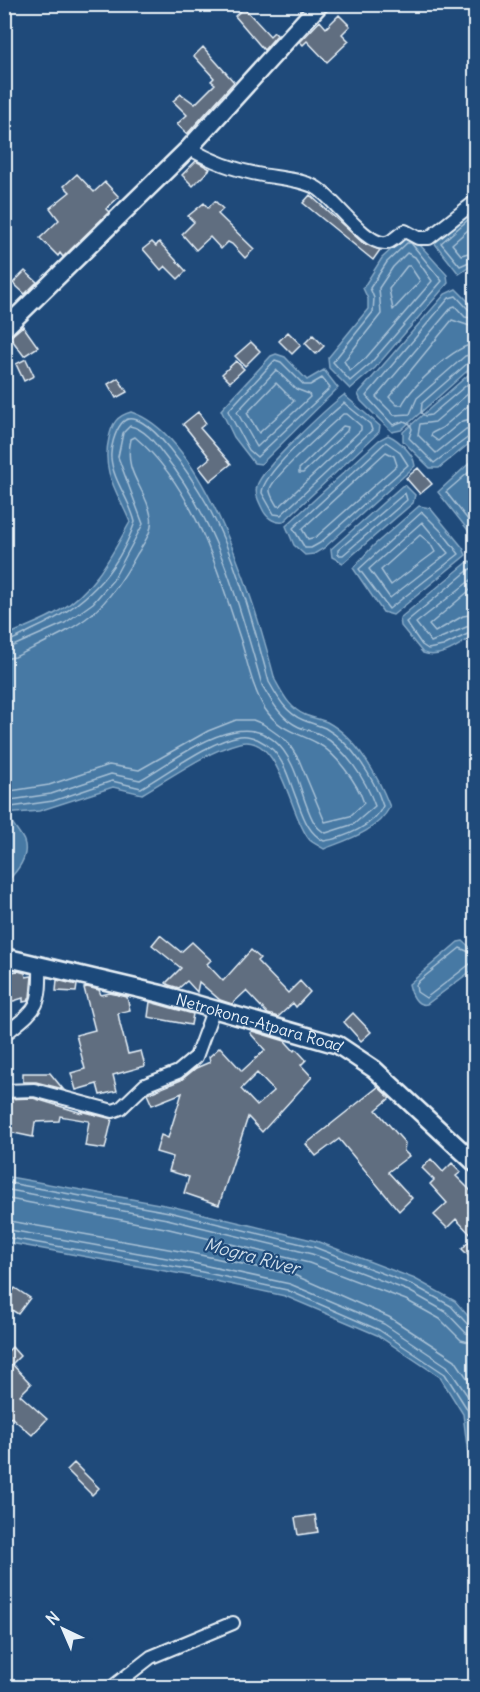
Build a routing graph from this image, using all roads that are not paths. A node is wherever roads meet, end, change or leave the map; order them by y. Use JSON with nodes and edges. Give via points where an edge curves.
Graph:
{"nodes":[{"id":1,"x":320,"y":4,"type":"edge"},
{"id":2,"x":189,"y":148,"type":"junction"},
{"id":3,"x":476,"y":201,"type":"edge"},
{"id":4,"x":4,"y":329,"type":"edge"},
{"id":5,"x":4,"y":957,"type":"edge"},
{"id":6,"x":40,"y":965,"type":"junction"},
{"id":7,"x":214,"y":1008,"type":"junction"},
{"id":8,"x":4,"y":1035,"type":"edge"},
{"id":9,"x":4,"y":1091,"type":"edge"},
{"id":10,"x":476,"y":1164,"type":"edge"},
{"id":11,"x":233,"y":1623,"type":"dead end"},
{"id":12,"x":111,"y":1688,"type":"edge"}],
"edges":[{"from":1,"to":2,"type":"street"},
{"from":2,"to":3,"type":"street","via":[[209,161],[317,188],[380,243],[388,243],[405,231],[418,238],[429,238]]},
{"from":2,"to":4,"type":"street"},
{"from":5,"to":6,"type":"street","name":"Netrokona-Atpara Road"},
{"from":6,"to":7,"type":"street","name":"Netrokona-Atpara Road"},
{"from":6,"to":8,"type":"street","via":[[39,1002]]},
{"from":7,"to":9,"type":"street","via":[[196,1057],[178,1072],[145,1085],[121,1108],[113,1111],[34,1090]]},
{"from":7,"to":10,"type":"street","name":"Netrokona-Atpara Road","via":[[346,1050],[374,1070]]},
{"from":11,"to":12,"type":"street","via":[[152,1657]]}]}
